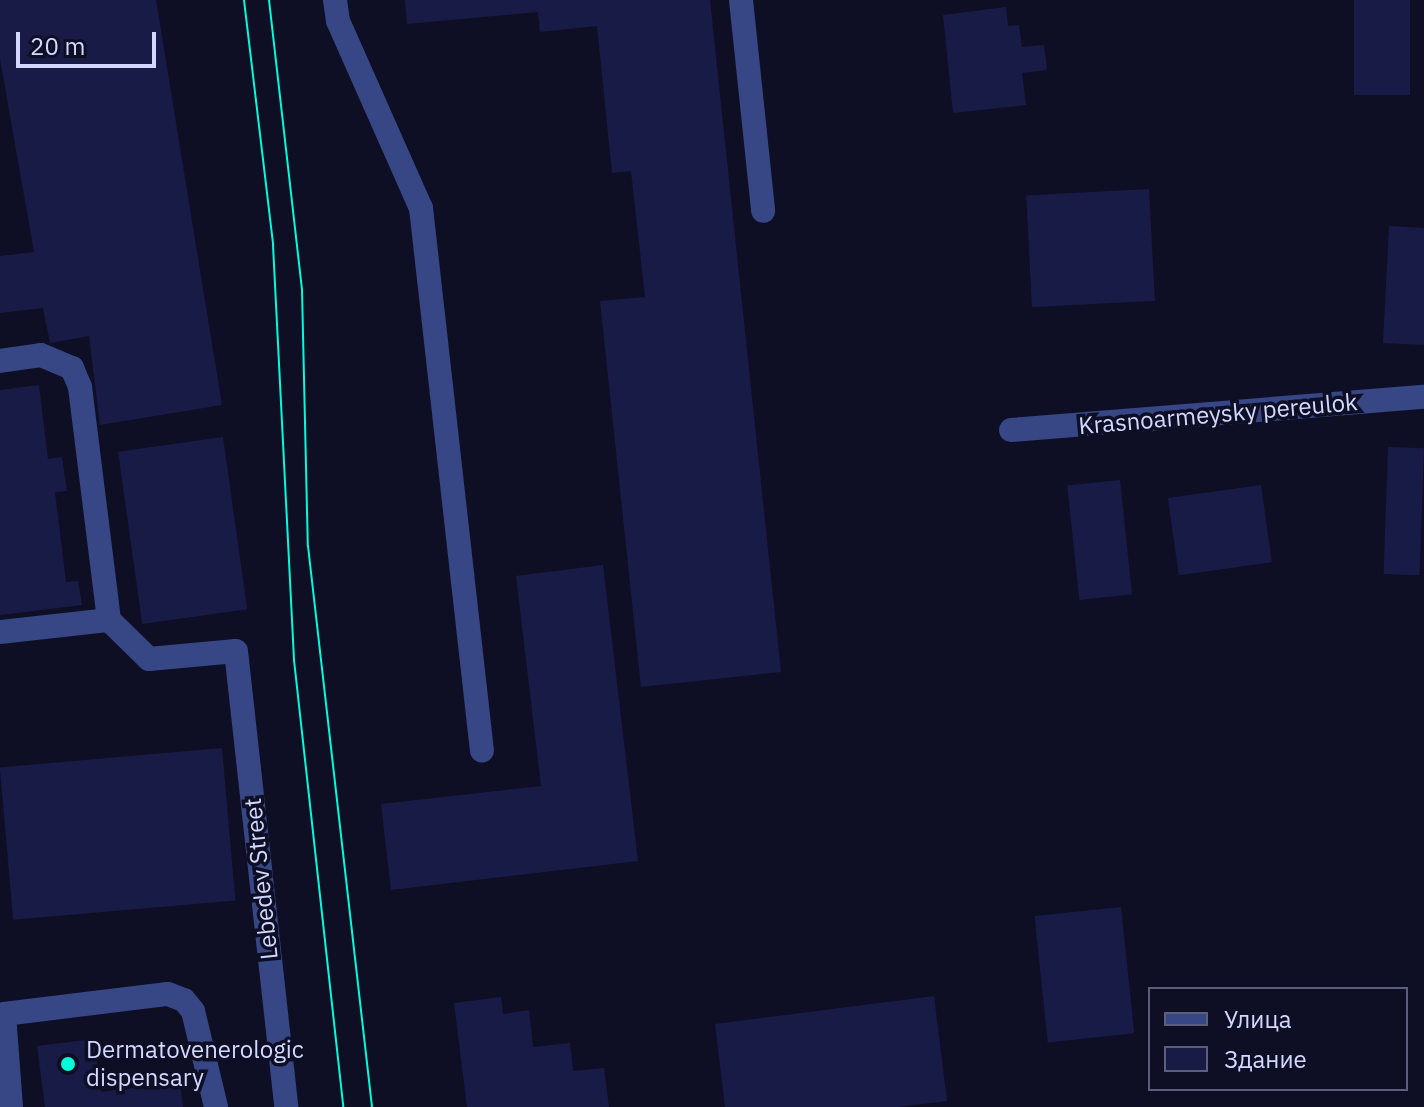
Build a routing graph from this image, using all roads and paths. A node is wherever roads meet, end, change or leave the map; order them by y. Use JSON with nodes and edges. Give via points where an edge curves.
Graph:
{"nodes":[{"id":1,"x":335,"y":0,"type":"edge"},
{"id":2,"x":741,"y":0,"type":"edge"},
{"id":3,"x":763,"y":211,"type":"dead end"},
{"id":4,"x":0,"y":361,"type":"edge"},
{"id":5,"x":1424,"y":397,"type":"edge"},
{"id":6,"x":1011,"y":430,"type":"dead end"},
{"id":7,"x":109,"y":620,"type":"junction"},
{"id":8,"x":0,"y":632,"type":"edge"},
{"id":9,"x":482,"y":751,"type":"dead end"},
{"id":10,"x":11,"y":1107,"type":"edge"},
{"id":11,"x":216,"y":1107,"type":"edge"},
{"id":12,"x":286,"y":1107,"type":"edge"}],
"edges":[{"from":1,"to":9,"type":"street","via":[[338,21],[421,208]]},
{"from":2,"to":3,"type":"street"},
{"from":4,"to":7,"type":"street","via":[[56,358],[72,368],[80,387]]},
{"from":5,"to":6,"type":"street","name":"Krasnoarmeysky pereulok"},
{"from":7,"to":8,"type":"street"},
{"from":7,"to":12,"type":"street","name":"Lebedev Street","via":[[149,659],[236,651]]},
{"from":10,"to":11,"type":"street","via":[[4,1014],[168,994],[184,1000],[193,1011]]}]}
